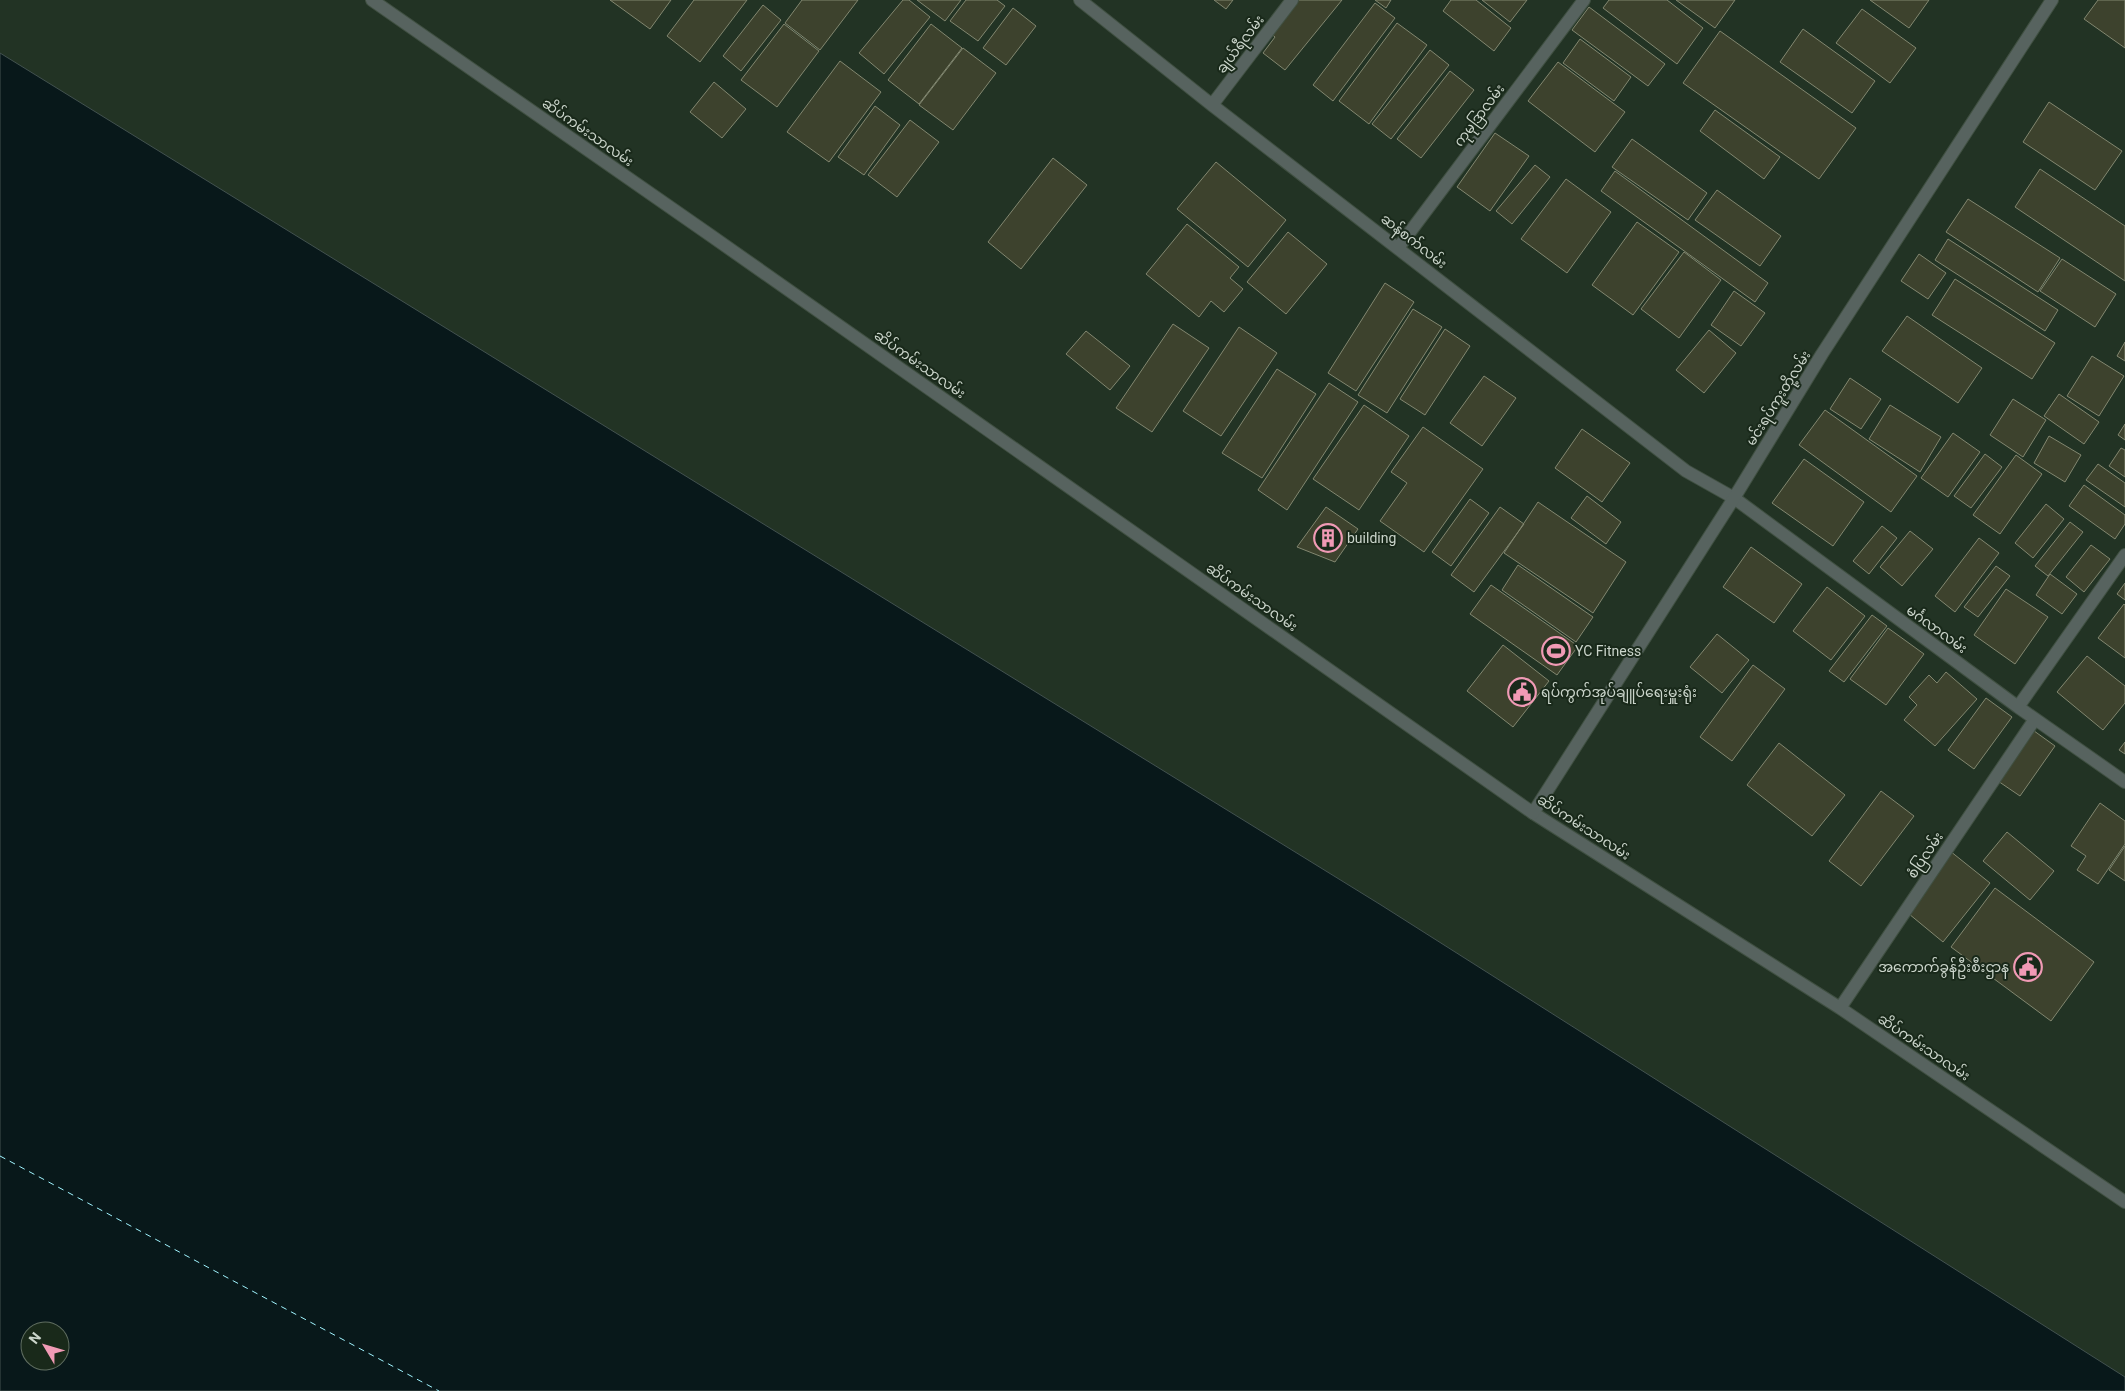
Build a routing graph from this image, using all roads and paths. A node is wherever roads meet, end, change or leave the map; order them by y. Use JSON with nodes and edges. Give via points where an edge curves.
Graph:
{"nodes":[{"id":1,"x":372,"y":0,"type":"edge"},
{"id":2,"x":1080,"y":0,"type":"edge"},
{"id":3,"x":1292,"y":0,"type":"edge"},
{"id":4,"x":1584,"y":0,"type":"edge"},
{"id":5,"x":2052,"y":0,"type":"edge"},
{"id":6,"x":1212,"y":105,"type":"junction"},
{"id":7,"x":1398,"y":248,"type":"junction"},
{"id":8,"x":1734,"y":498,"type":"junction"},
{"id":9,"x":2125,"y":555,"type":"edge"},
{"id":10,"x":2018,"y":707,"type":"junction"},
{"id":11,"x":2036,"y":720,"type":"junction"},
{"id":12,"x":2125,"y":782,"type":"edge"},
{"id":13,"x":1533,"y":813,"type":"junction"},
{"id":14,"x":1840,"y":1008,"type":"junction"},
{"id":15,"x":2125,"y":1202,"type":"edge"}],
"edges":[{"from":1,"to":13,"type":"street","name":"ဆိပ်ကမ်းသာလမ်း"},
{"from":2,"to":6,"type":"street","name":"ဆန်စက်လမ်း"},
{"from":3,"to":6,"type":"street","name":"ချယ်ရီလမ်း"},
{"from":4,"to":7,"type":"street","name":"ကုမုဒြာလမ်း"},
{"from":5,"to":8,"type":"street","name":"မင်းရပ်ကူးတို့လမ်း","via":[[1822,354]]},
{"from":6,"to":7,"type":"street","name":"ဆန်စက်လမ်း"},
{"from":7,"to":8,"type":"street","name":"ဆန်စက်လမ်း","via":[[1686,471]]},
{"from":8,"to":10,"type":"street","name":"မင်္ဂလာလမ်း"},
{"from":8,"to":13,"type":"street","name":"မင်းရပ်ကူးတို့လမ်း"},
{"from":9,"to":10,"type":"street"},
{"from":10,"to":11,"type":"street","name":"မင်္ဂလာလမ်း"},
{"from":11,"to":12,"type":"street","name":"မင်္ဂလာလမ်း"},
{"from":11,"to":14,"type":"street","name":"စံပြလမ်း"},
{"from":13,"to":14,"type":"street","name":"ဆိပ်ကမ်းသာလမ်း"},
{"from":14,"to":15,"type":"street","name":"ဆိပ်ကမ်းသာလမ်း"}]}
